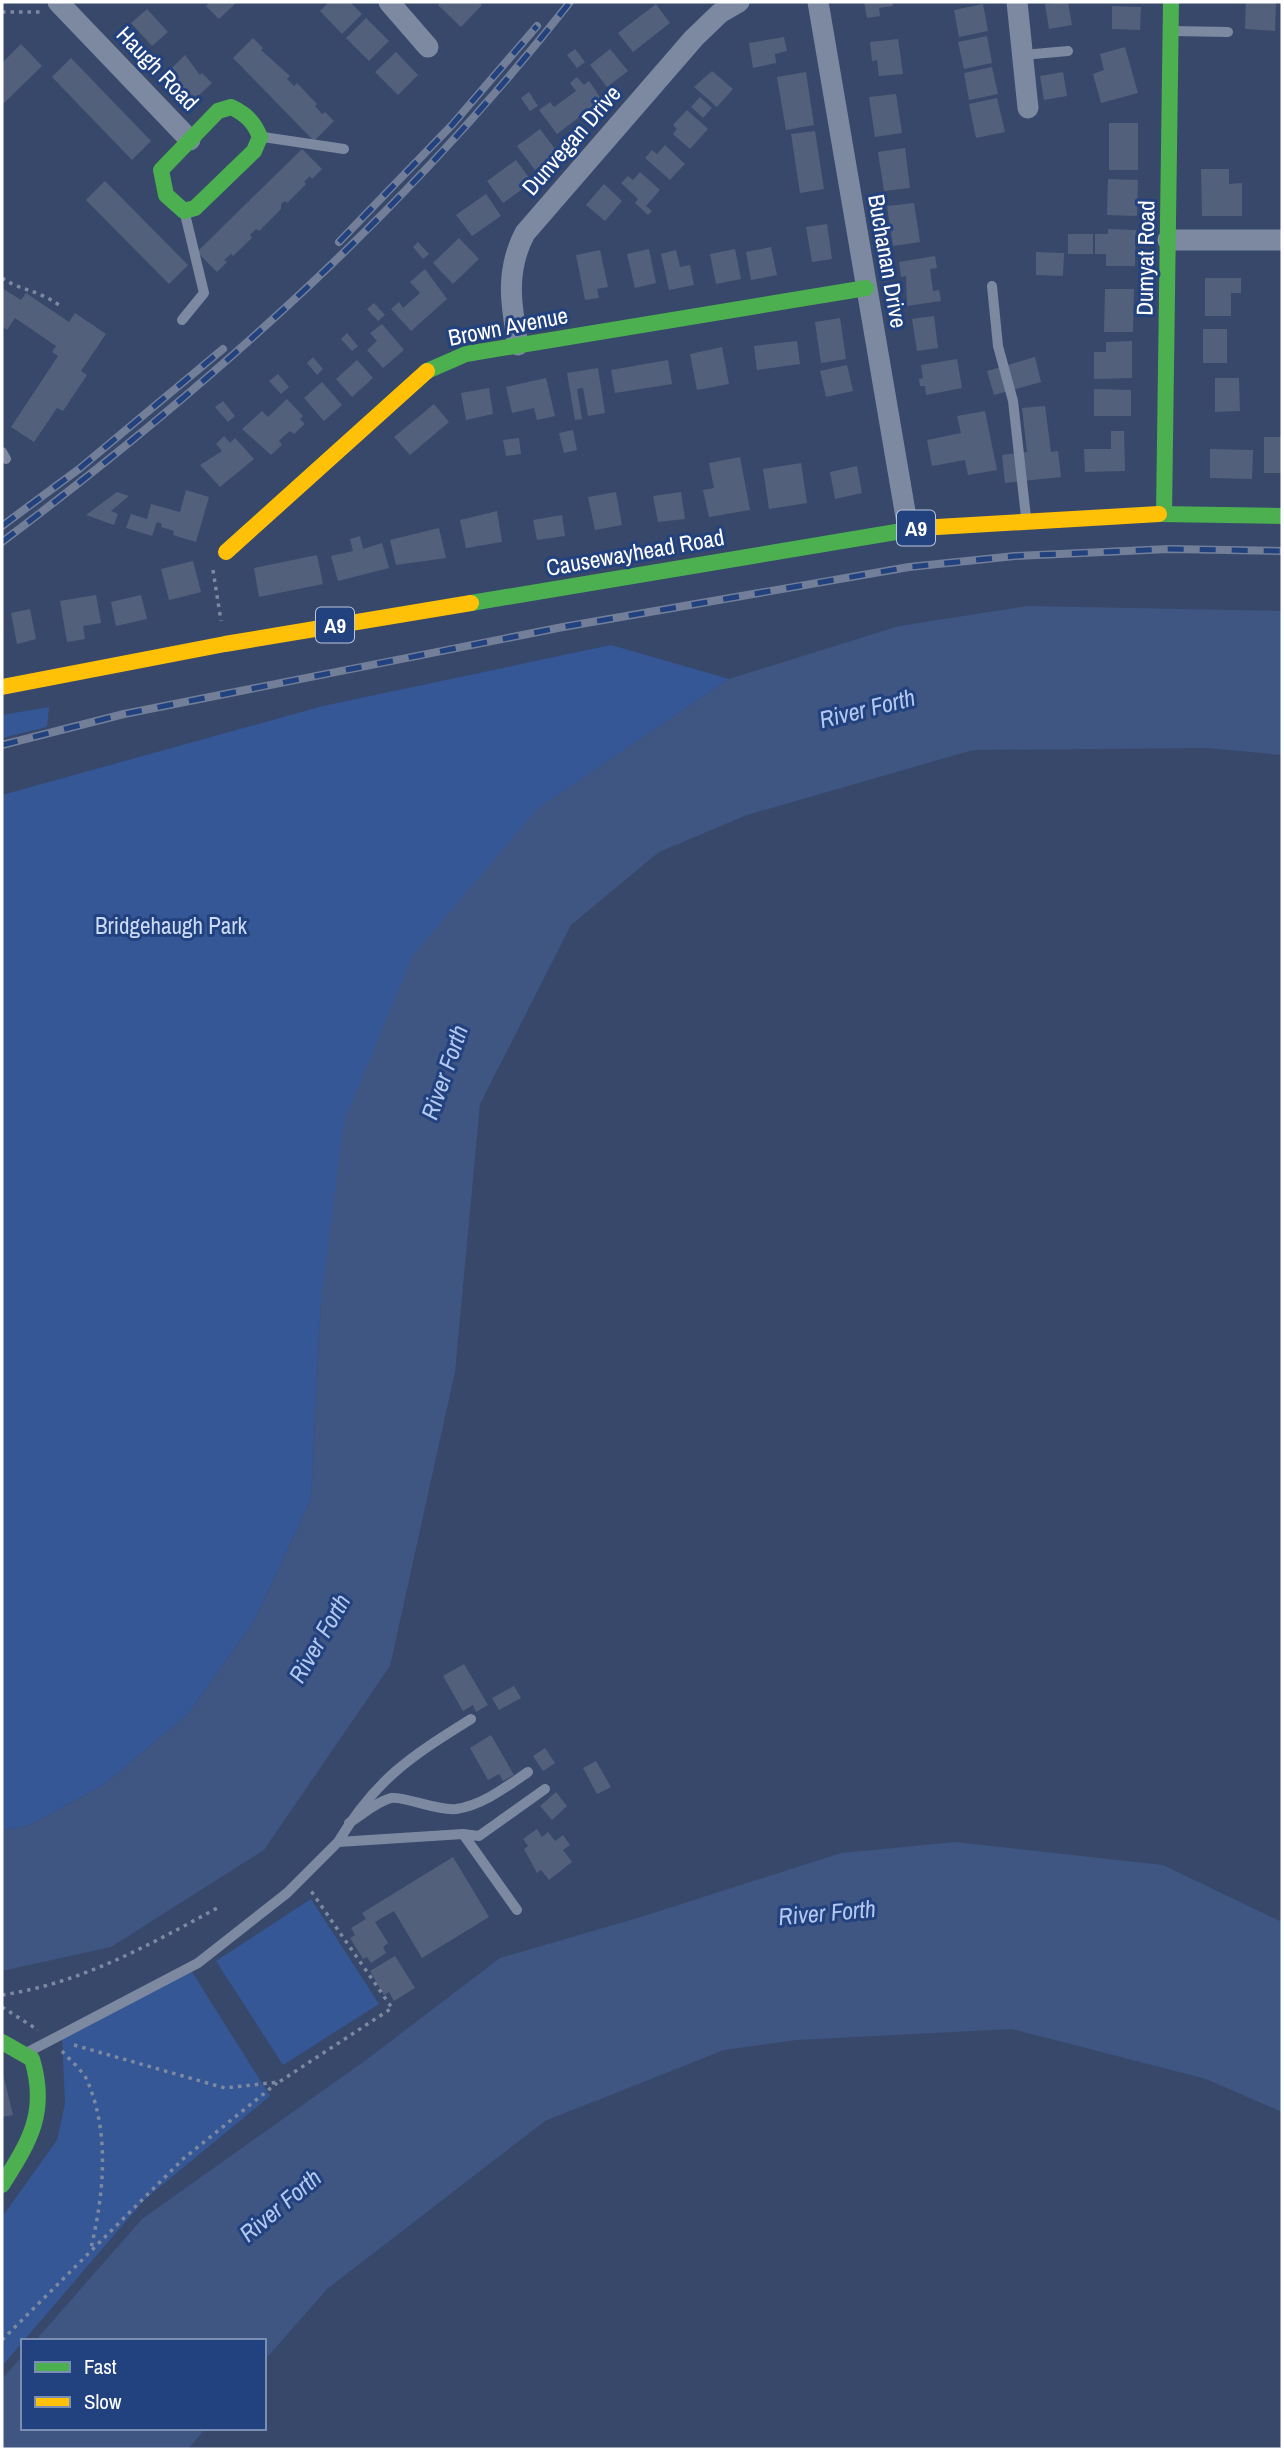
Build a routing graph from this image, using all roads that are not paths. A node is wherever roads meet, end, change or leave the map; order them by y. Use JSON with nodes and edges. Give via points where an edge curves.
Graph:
{"nodes":[{"id":1,"x":388,"y":2,"type":"edge"},
{"id":2,"x":739,"y":2,"type":"edge"},
{"id":3,"x":818,"y":2,"type":"edge"},
{"id":4,"x":1017,"y":2,"type":"edge"},
{"id":5,"x":1171,"y":2,"type":"edge"},
{"id":6,"x":53,"y":7,"type":"edge"},
{"id":7,"x":1171,"y":31,"type":"junction"},
{"id":8,"x":1228,"y":32,"type":"dead end"},
{"id":9,"x":428,"y":47,"type":"dead end"},
{"id":10,"x":1068,"y":51,"type":"dead end"},
{"id":11,"x":1023,"y":55,"type":"junction"},
{"id":12,"x":1028,"y":108,"type":"dead end"},
{"id":13,"x":260,"y":136,"type":"junction"},
{"id":14,"x":190,"y":140,"type":"junction"},
{"id":15,"x":344,"y":149,"type":"dead end"},
{"id":16,"x":184,"y":211,"type":"junction"},
{"id":17,"x":1168,"y":240,"type":"junction"},
{"id":18,"x":1282,"y":240,"type":"edge"},
{"id":19,"x":992,"y":286,"type":"dead end"},
{"id":20,"x":866,"y":288,"type":"junction"},
{"id":21,"x":182,"y":320,"type":"dead end"},
{"id":22,"x":519,"y":345,"type":"junction"},
{"id":23,"x":1164,"y":514,"type":"junction"},
{"id":24,"x":1282,"y":516,"type":"edge"},
{"id":25,"x":1026,"y":520,"type":"junction"},
{"id":26,"x":908,"y":529,"type":"junction"},
{"id":27,"x":226,"y":552,"type":"road end"},
{"id":28,"x":2,"y":687,"type":"edge"},
{"id":29,"x":471,"y":1719,"type":"dead end"},
{"id":30,"x":528,"y":1772,"type":"dead end"},
{"id":31,"x":545,"y":1788,"type":"dead end"},
{"id":32,"x":349,"y":1824,"type":"junction"},
{"id":33,"x":463,"y":1834,"type":"junction"},
{"id":34,"x":338,"y":1842,"type":"junction"},
{"id":35,"x":517,"y":1910,"type":"dead end"},
{"id":36,"x":2,"y":2042,"type":"edge"},
{"id":37,"x":26,"y":2054,"type":"junction"},
{"id":38,"x":2,"y":2185,"type":"edge"}],
"edges":[{"from":1,"to":9,"type":"street"},
{"from":2,"to":22,"type":"street","name":"Dunvegan Drive","via":[[694,38],[525,233],[514,253],[510,277]]},
{"from":3,"to":20,"type":"street","name":"Buchanan Drive"},
{"from":4,"to":11,"type":"street"},
{"from":5,"to":7,"type":"street","name":"Dumyat Road"},
{"from":6,"to":14,"type":"street","name":"Haugh Road"},
{"from":7,"to":8,"type":"lane"},
{"from":7,"to":17,"type":"street","name":"Dumyat Road"},
{"from":10,"to":11,"type":"lane"},
{"from":11,"to":12,"type":"street"},
{"from":13,"to":14,"type":"street","name":"Haugh Road","via":[[243,112],[231,107],[218,111]]},
{"from":13,"to":15,"type":"lane"},
{"from":13,"to":16,"type":"street","via":[[254,150],[195,208]]},
{"from":14,"to":16,"type":"street","name":"Haugh Road","via":[[161,170],[165,195]]},
{"from":16,"to":21,"type":"lane","via":[[204,292]]},
{"from":17,"to":18,"type":"street"},
{"from":17,"to":23,"type":"street","name":"Dumyat Road"},
{"from":19,"to":25,"type":"lane","via":[[998,346],[1013,401]]},
{"from":20,"to":22,"type":"street","name":"Brown Avenue"},
{"from":20,"to":26,"type":"street","name":"Buchanan Drive"},
{"from":22,"to":27,"type":"street","name":"Brown Avenue","via":[[466,354],[418,376]]},
{"from":23,"to":24,"type":"street","name":"Causewayhead Road","number":"A9"},
{"from":23,"to":25,"type":"street","name":"Causewayhead Road","number":"A9"},
{"from":25,"to":26,"type":"street","name":"Causewayhead Road","number":"A9"},
{"from":26,"to":28,"type":"street","name":"Causewayhead Road","number":"A9","via":[[225,644]]},
{"from":29,"to":32,"type":"lane","via":[[384,1778]]},
{"from":30,"to":32,"type":"lane","via":[[494,1796],[458,1809],[394,1798]]},
{"from":31,"to":33,"type":"lane","via":[[479,1836]]},
{"from":32,"to":34,"type":"lane"},
{"from":33,"to":34,"type":"lane"},
{"from":33,"to":35,"type":"lane"},
{"from":34,"to":37,"type":"lane","via":[[302,1878],[198,1963]]},
{"from":36,"to":37,"type":"street"},
{"from":37,"to":38,"type":"street","via":[[32,2059],[40,2092],[35,2131]]}]}
